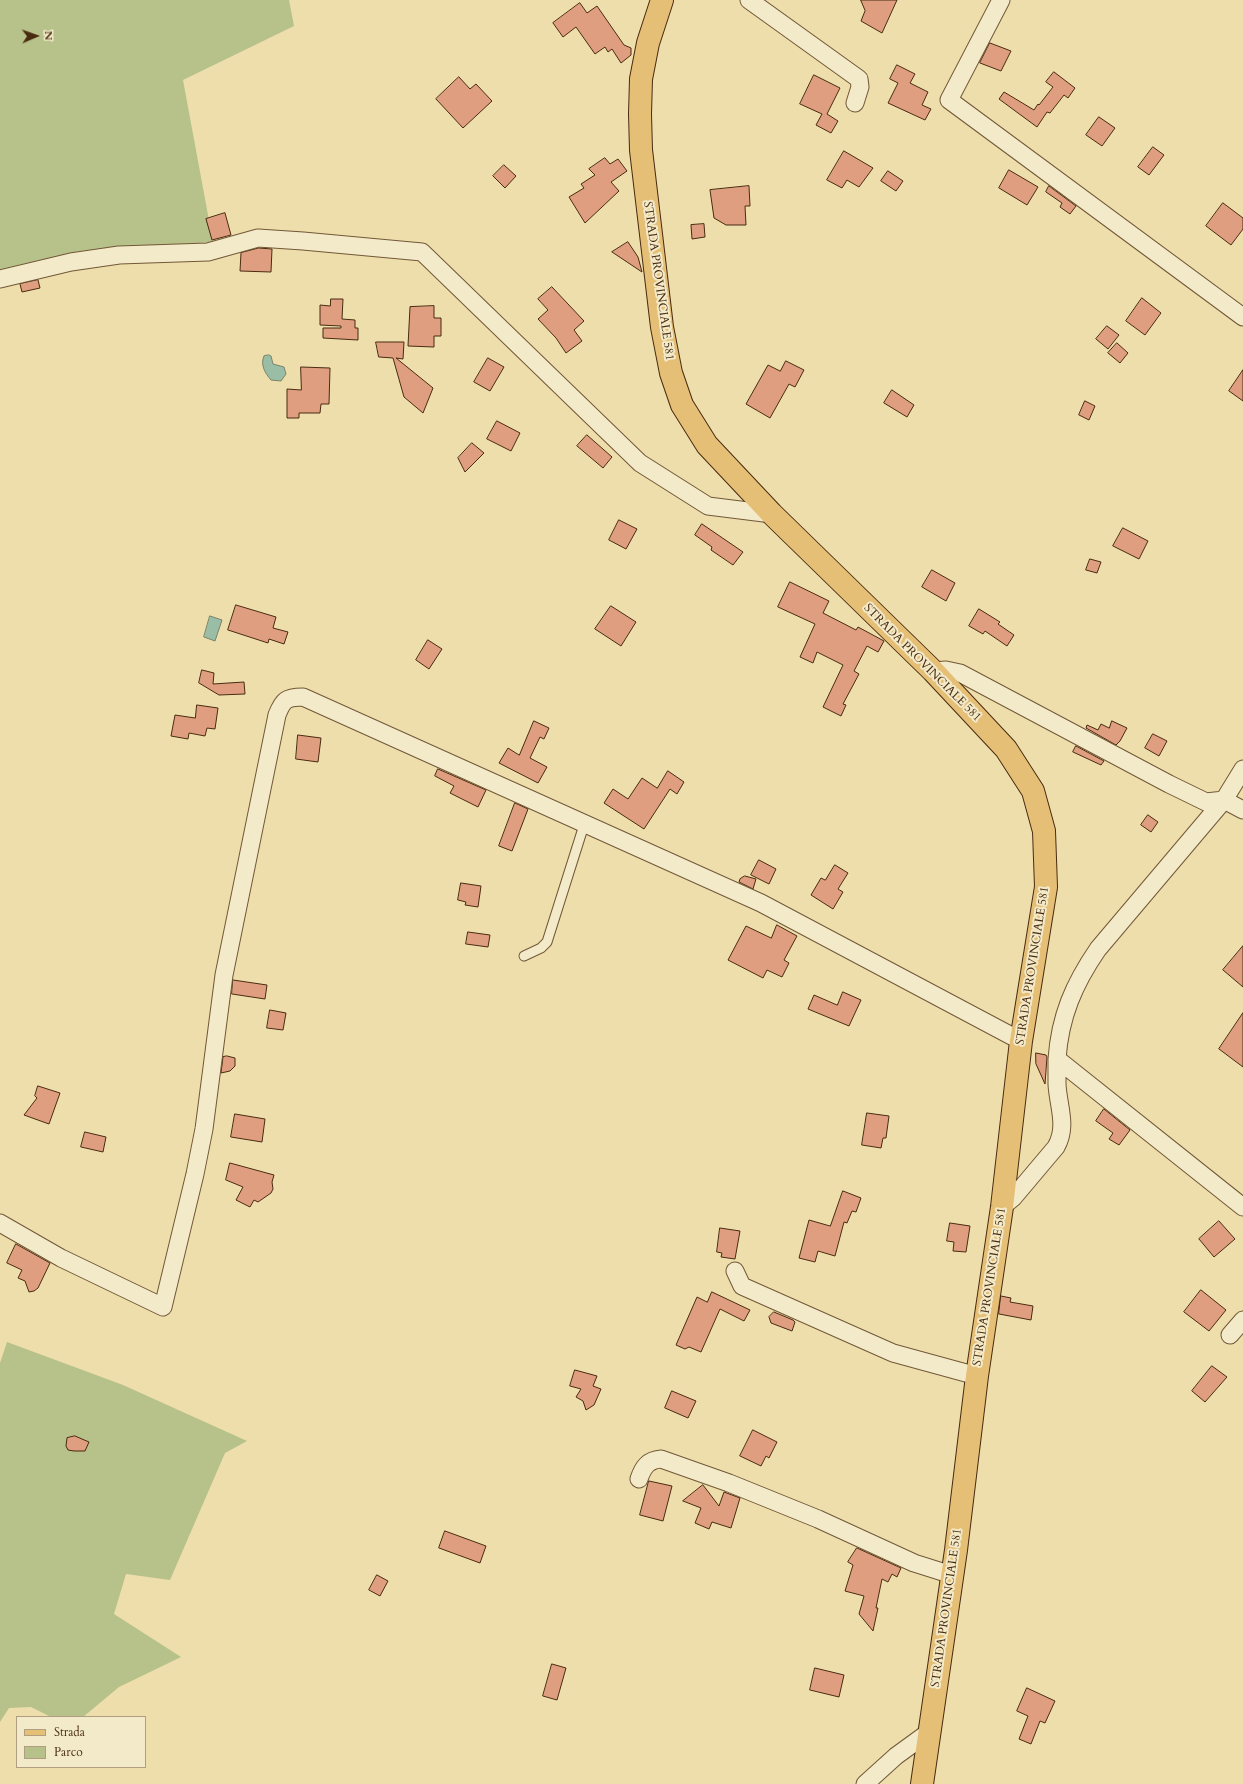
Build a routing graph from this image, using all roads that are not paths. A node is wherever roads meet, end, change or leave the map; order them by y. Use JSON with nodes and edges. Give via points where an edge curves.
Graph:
{"nodes":[{"id":1,"x":662,"y":0,"type":"edge"},
{"id":2,"x":749,"y":0,"type":"edge"},
{"id":3,"x":1001,"y":0,"type":"edge"},
{"id":4,"x":855,"y":103,"type":"dead end"},
{"id":5,"x":0,"y":279,"type":"edge"},
{"id":6,"x":1243,"y":317,"type":"edge"},
{"id":7,"x":772,"y":514,"type":"junction"},
{"id":8,"x":933,"y":671,"type":"junction"},
{"id":9,"x":1243,"y":769,"type":"edge"},
{"id":10,"x":1224,"y":800,"type":"junction"},
{"id":11,"x":1243,"y":810,"type":"edge"},
{"id":12,"x":584,"y":825,"type":"junction"},
{"id":13,"x":524,"y":956,"type":"dead end"},
{"id":14,"x":1021,"y":1041,"type":"junction"},
{"id":15,"x":1057,"y":1059,"type":"junction"},
{"id":16,"x":1002,"y":1207,"type":"junction"},
{"id":17,"x":1243,"y":1207,"type":"edge"},
{"id":18,"x":0,"y":1223,"type":"edge"},
{"id":19,"x":735,"y":1271,"type":"dead end"},
{"id":20,"x":1243,"y":1320,"type":"edge"},
{"id":21,"x":1230,"y":1335,"type":"dead end"},
{"id":22,"x":977,"y":1376,"type":"junction"},
{"id":23,"x":639,"y":1479,"type":"dead end"},
{"id":24,"x":952,"y":1575,"type":"junction"},
{"id":25,"x":929,"y":1732,"type":"junction"},
{"id":26,"x":865,"y":1784,"type":"edge"},
{"id":27,"x":922,"y":1784,"type":"edge"}],
"edges":[{"from":1,"to":7,"type":"main road","name":"STRADA PROVINCIALE 581","via":[[645,58],[641,79],[640,114],[641,150],[671,373],[682,405],[707,445]]},
{"from":2,"to":4,"type":"street","via":[[859,79],[860,87]]},
{"from":3,"to":6,"type":"street","via":[[949,100]]},
{"from":5,"to":7,"type":"street","via":[[72,262],[119,255],[208,252],[258,238],[422,252],[640,463],[708,506]]},
{"from":7,"to":8,"type":"main road","name":"STRADA PROVINCIALE 581"},
{"from":8,"to":10,"type":"street","via":[[960,673],[1194,796],[1209,802]]},
{"from":8,"to":14,"type":"main road","name":"STRADA PROVINCIALE 581","via":[[1006,749],[1033,791],[1044,831],[1046,887]]},
{"from":9,"to":10,"type":"street"},
{"from":10,"to":11,"type":"street"},
{"from":10,"to":15,"type":"street","via":[[1098,949],[1081,974],[1064,1015]]},
{"from":12,"to":13,"type":"lane","via":[[547,942],[541,948]]},
{"from":12,"to":14,"type":"street","via":[[761,904]]},
{"from":12,"to":18,"type":"street","via":[[303,697],[291,697],[281,703],[224,975],[204,1129],[163,1307],[61,1258]]},
{"from":14,"to":16,"type":"main road","name":"STRADA PROVINCIALE 581"},
{"from":15,"to":16,"type":"street","via":[[1057,1084],[1063,1124],[1061,1139],[1013,1198]]},
{"from":15,"to":17,"type":"street"},
{"from":16,"to":22,"type":"main road","name":"STRADA PROVINCIALE 581"},
{"from":19,"to":22,"type":"street","via":[[742,1286],[893,1353]]},
{"from":20,"to":21,"type":"street"},
{"from":22,"to":24,"type":"main road","name":"STRADA PROVINCIALE 581"},
{"from":23,"to":24,"type":"street","via":[[646,1464],[661,1459],[810,1516],[914,1563]]},
{"from":24,"to":25,"type":"main road","name":"STRADA PROVINCIALE 581"},
{"from":25,"to":26,"type":"street","via":[[896,1756]]},
{"from":25,"to":27,"type":"main road","name":"STRADA PROVINCIALE 581"}]}
